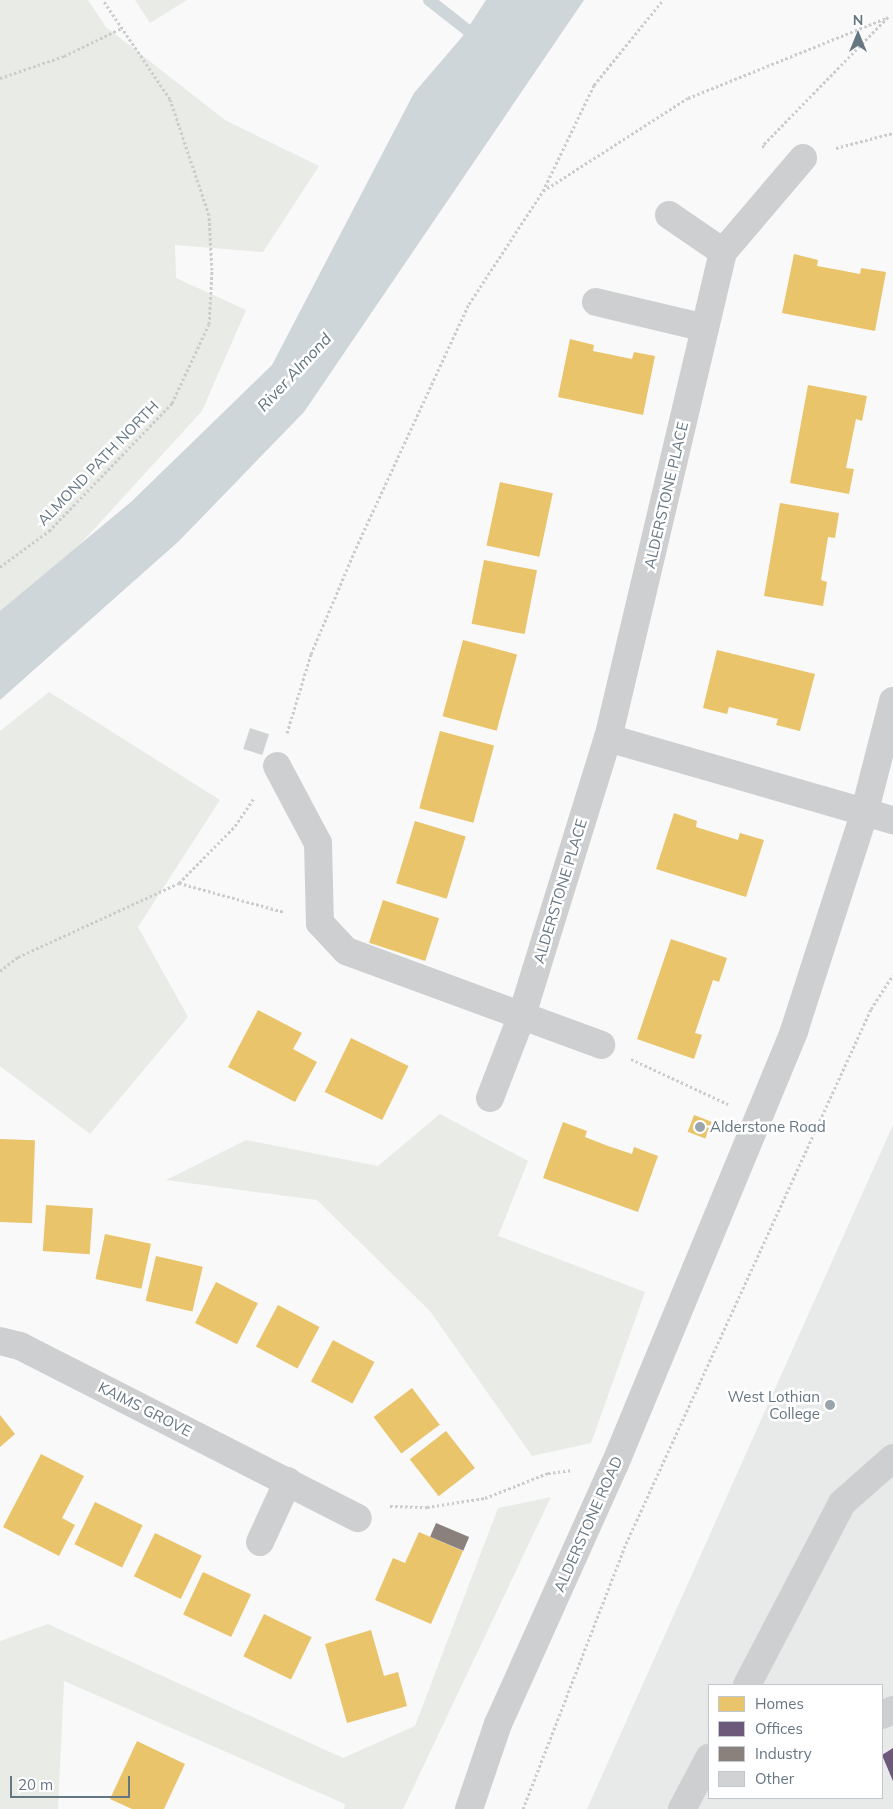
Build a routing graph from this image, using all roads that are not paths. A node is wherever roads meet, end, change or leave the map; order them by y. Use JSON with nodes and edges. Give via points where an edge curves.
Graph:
{"nodes":[{"id":1,"x":803,"y":158,"type":"road end"},
{"id":2,"x":669,"y":215,"type":"dead end"},
{"id":3,"x":723,"y":252,"type":"junction"},
{"id":4,"x":596,"y":302,"type":"dead end"},
{"id":5,"x":705,"y":328,"type":"junction"},
{"id":6,"x":893,"y":701,"type":"edge"},
{"id":7,"x":608,"y":738,"type":"junction"},
{"id":8,"x":277,"y":766,"type":"road end"},
{"id":9,"x":864,"y":814,"type":"junction"},
{"id":10,"x":893,"y":820,"type":"edge"},
{"id":11,"x":522,"y":1015,"type":"junction"},
{"id":12,"x":601,"y":1045,"type":"road end"},
{"id":13,"x":490,"y":1098,"type":"dead end"},
{"id":14,"x":0,"y":1341,"type":"edge"},
{"id":15,"x":893,"y":1458,"type":"edge"},
{"id":16,"x":288,"y":1481,"type":"junction"},
{"id":17,"x":358,"y":1518,"type":"road end"},
{"id":18,"x":260,"y":1542,"type":"dead end"},
{"id":19,"x":748,"y":1684,"type":"edge"},
{"id":20,"x":708,"y":1761,"type":"edge"},
{"id":21,"x":693,"y":1799,"type":"edge"},
{"id":22,"x":469,"y":1809,"type":"edge"}],
"edges":[{"from":1,"to":3,"type":"street","name":"ALDERSTONE PLACE"},
{"from":2,"to":3,"type":"street"},
{"from":3,"to":5,"type":"street","name":"ALDERSTONE PLACE"},
{"from":4,"to":5,"type":"street"},
{"from":5,"to":7,"type":"street","name":"ALDERSTONE PLACE"},
{"from":6,"to":9,"type":"street","name":"ALDERSTONE ROAD"},
{"from":7,"to":9,"type":"street"},
{"from":7,"to":11,"type":"street","name":"ALDERSTONE PLACE"},
{"from":8,"to":11,"type":"street","via":[[318,843],[320,923],[346,951]]},
{"from":9,"to":10,"type":"street"},
{"from":9,"to":22,"type":"street","name":"ALDERSTONE ROAD","via":[[794,1031],[615,1464],[498,1724]]},
{"from":11,"to":12,"type":"street"},
{"from":11,"to":13,"type":"street","name":"ALDERSTONE PLACE"},
{"from":14,"to":16,"type":"street","name":"KAIMS GROVE","via":[[20,1346]]},
{"from":15,"to":19,"type":"street","via":[[842,1503]]},
{"from":16,"to":17,"type":"street","name":"KAIMS GROVE"},
{"from":16,"to":18,"type":"street"},
{"from":20,"to":21,"type":"street"}]}
